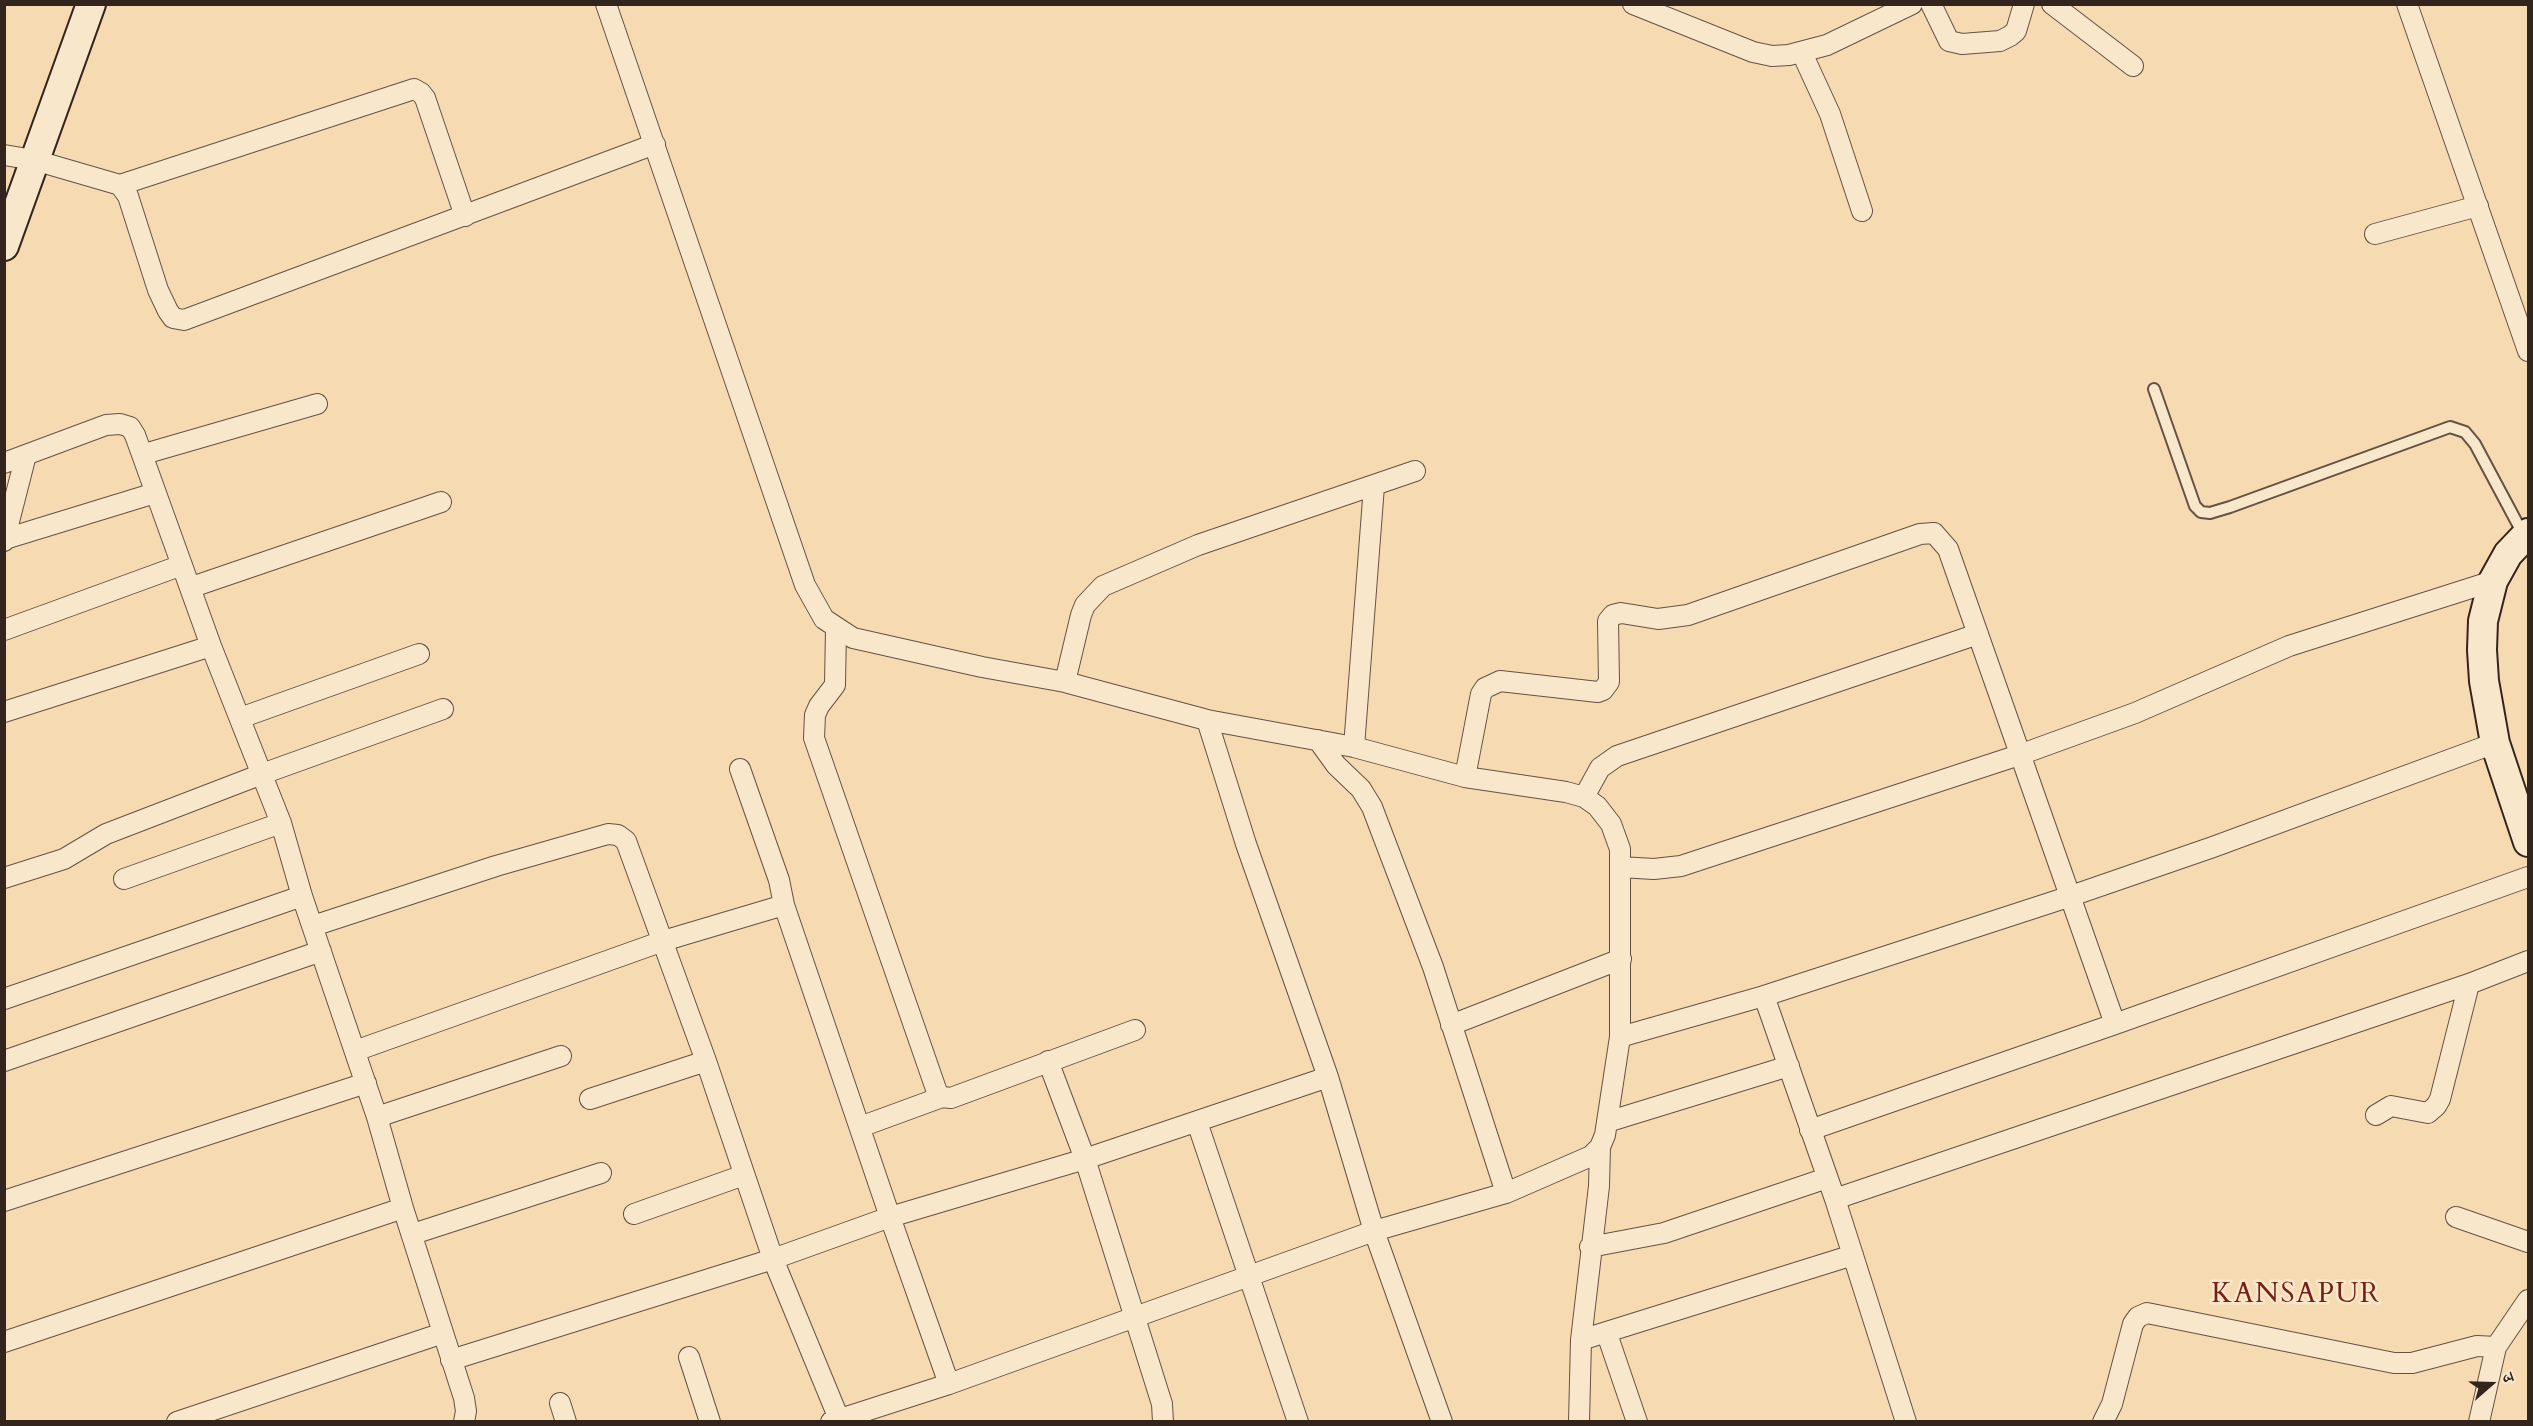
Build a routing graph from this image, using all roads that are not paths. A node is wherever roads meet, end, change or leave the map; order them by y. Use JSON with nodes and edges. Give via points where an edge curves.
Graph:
{"nodes":[{"id":1,"x":91,"y":4,"type":"edge"},
{"id":2,"x":606,"y":4,"type":"edge"},
{"id":3,"x":1633,"y":4,"type":"edge"},
{"id":4,"x":1912,"y":4,"type":"edge"},
{"id":5,"x":1931,"y":4,"type":"edge"},
{"id":6,"x":2024,"y":4,"type":"edge"},
{"id":7,"x":2052,"y":4,"type":"edge"},
{"id":8,"x":2407,"y":4,"type":"edge"},
{"id":9,"x":1802,"y":52,"type":"junction"},
{"id":10,"x":2133,"y":66,"type":"dead end"},
{"id":11,"x":656,"y":144,"type":"junction"},
{"id":12,"x":4,"y":155,"type":"edge"},
{"id":13,"x":33,"y":160,"type":"junction"},
{"id":14,"x":120,"y":185,"type":"junction"},
{"id":15,"x":2478,"y":206,"type":"junction"},
{"id":16,"x":1862,"y":212,"type":"dead end"},
{"id":17,"x":465,"y":216,"type":"junction"},
{"id":18,"x":2376,"y":234,"type":"dead end"},
{"id":19,"x":4,"y":246,"type":"edge"},
{"id":20,"x":2529,"y":351,"type":"edge"},
{"id":21,"x":2154,"y":389,"type":"dead end"},
{"id":22,"x":317,"y":404,"type":"dead end"},
{"id":23,"x":144,"y":454,"type":"junction"},
{"id":24,"x":26,"y":455,"type":"junction"},
{"id":25,"x":4,"y":463,"type":"edge"},
{"id":26,"x":1415,"y":471,"type":"dead end"},
{"id":27,"x":1374,"y":486,"type":"junction"},
{"id":28,"x":155,"y":493,"type":"junction"},
{"id":29,"x":441,"y":502,"type":"dead end"},
{"id":30,"x":2527,"y":534,"type":"edge"},
{"id":31,"x":5,"y":540,"type":"edge"},
{"id":32,"x":182,"y":565,"type":"junction"},
{"id":33,"x":2493,"y":581,"type":"junction"},
{"id":34,"x":192,"y":587,"type":"junction"},
{"id":35,"x":836,"y":628,"type":"junction"},
{"id":36,"x":4,"y":630,"type":"edge"},
{"id":37,"x":1978,"y":634,"type":"junction"},
{"id":38,"x":212,"y":646,"type":"junction"},
{"id":39,"x":418,"y":654,"type":"dead end"},
{"id":40,"x":1065,"y":682,"type":"junction"},
{"id":41,"x":443,"y":709,"type":"dead end"},
{"id":42,"x":4,"y":712,"type":"edge"},
{"id":43,"x":240,"y":718,"type":"junction"},
{"id":44,"x":1207,"y":720,"type":"junction"},
{"id":45,"x":1318,"y":740,"type":"junction"},
{"id":46,"x":2495,"y":743,"type":"junction"},
{"id":47,"x":1354,"y":747,"type":"junction"},
{"id":48,"x":2022,"y":754,"type":"junction"},
{"id":49,"x":740,"y":769,"type":"dead end"},
{"id":50,"x":262,"y":774,"type":"junction"},
{"id":51,"x":1465,"y":777,"type":"junction"},
{"id":52,"x":1584,"y":797,"type":"junction"},
{"id":53,"x":281,"y":823,"type":"junction"},
{"id":54,"x":2526,"y":830,"type":"edge"},
{"id":55,"x":1620,"y":867,"type":"junction"},
{"id":56,"x":2529,"y":877,"type":"edge"},
{"id":57,"x":4,"y":878,"type":"edge"},
{"id":58,"x":124,"y":879,"type":"dead end"},
{"id":59,"x":302,"y":896,"type":"junction"},
{"id":60,"x":2071,"y":896,"type":"junction"},
{"id":61,"x":784,"y":905,"type":"junction"},
{"id":62,"x":313,"y":926,"type":"junction"},
{"id":63,"x":663,"y":941,"type":"junction"},
{"id":64,"x":321,"y":951,"type":"junction"},
{"id":65,"x":1621,"y":959,"type":"junction"},
{"id":66,"x":2529,"y":961,"type":"edge"},
{"id":67,"x":2469,"y":984,"type":"junction"},
{"id":68,"x":1764,"y":996,"type":"junction"},
{"id":69,"x":4,"y":999,"type":"edge"},
{"id":70,"x":1451,"y":1024,"type":"junction"},
{"id":71,"x":2115,"y":1024,"type":"junction"},
{"id":72,"x":1135,"y":1030,"type":"dead end"},
{"id":73,"x":1620,"y":1037,"type":"junction"},
{"id":74,"x":356,"y":1051,"type":"junction"},
{"id":75,"x":561,"y":1056,"type":"dead end"},
{"id":76,"x":1048,"y":1060,"type":"junction"},
{"id":77,"x":4,"y":1061,"type":"edge"},
{"id":78,"x":706,"y":1061,"type":"junction"},
{"id":79,"x":1789,"y":1066,"type":"junction"},
{"id":80,"x":1328,"y":1077,"type":"junction"},
{"id":81,"x":366,"y":1083,"type":"junction"},
{"id":82,"x":942,"y":1097,"type":"junction"},
{"id":83,"x":590,"y":1099,"type":"dead end"},
{"id":84,"x":2376,"y":1115,"type":"dead end"},
{"id":85,"x":377,"y":1117,"type":"junction"},
{"id":86,"x":1197,"y":1122,"type":"junction"},
{"id":87,"x":1607,"y":1122,"type":"junction"},
{"id":88,"x":860,"y":1127,"type":"junction"},
{"id":89,"x":1810,"y":1130,"type":"junction"},
{"id":90,"x":1600,"y":1147,"type":"junction"},
{"id":91,"x":1086,"y":1159,"type":"junction"},
{"id":92,"x":601,"y":1173,"type":"dead end"},
{"id":93,"x":744,"y":1175,"type":"junction"},
{"id":94,"x":1827,"y":1178,"type":"junction"},
{"id":95,"x":1506,"y":1193,"type":"junction"},
{"id":96,"x":1835,"y":1198,"type":"junction"},
{"id":97,"x":4,"y":1201,"type":"edge"},
{"id":98,"x":403,"y":1208,"type":"junction"},
{"id":99,"x":634,"y":1214,"type":"dead end"},
{"id":100,"x":890,"y":1217,"type":"junction"},
{"id":101,"x":2456,"y":1217,"type":"dead end"},
{"id":102,"x":1374,"y":1231,"type":"junction"},
{"id":103,"x":413,"y":1234,"type":"junction"},
{"id":104,"x":2529,"y":1242,"type":"edge"},
{"id":105,"x":1590,"y":1247,"type":"junction"},
{"id":106,"x":1853,"y":1255,"type":"junction"},
{"id":107,"x":773,"y":1258,"type":"junction"},
{"id":108,"x":1248,"y":1277,"type":"junction"},
{"id":109,"x":2529,"y":1300,"type":"edge"},
{"id":110,"x":1133,"y":1317,"type":"junction"},
{"id":111,"x":443,"y":1333,"type":"junction"},
{"id":112,"x":1607,"y":1334,"type":"junction"},
{"id":113,"x":1581,"y":1340,"type":"junction"},
{"id":114,"x":4,"y":1342,"type":"edge"},
{"id":115,"x":2496,"y":1347,"type":"junction"},
{"id":116,"x":689,"y":1357,"type":"dead end"},
{"id":117,"x":451,"y":1360,"type":"junction"},
{"id":118,"x":950,"y":1383,"type":"junction"},
{"id":119,"x":844,"y":1419,"type":"edge"},
{"id":120,"x":177,"y":1422,"type":"edge"},
{"id":121,"x":464,"y":1422,"type":"edge"},
{"id":122,"x":710,"y":1422,"type":"edge"},
{"id":123,"x":1163,"y":1422,"type":"edge"},
{"id":124,"x":1298,"y":1422,"type":"edge"},
{"id":125,"x":1442,"y":1422,"type":"edge"},
{"id":126,"x":1578,"y":1422,"type":"edge"},
{"id":127,"x":1637,"y":1422,"type":"edge"},
{"id":128,"x":1906,"y":1422,"type":"edge"},
{"id":129,"x":2103,"y":1422,"type":"edge"},
{"id":130,"x":2479,"y":1422,"type":"edge"}],
"edges":[{"from":1,"to":13,"type":"street"},
{"from":2,"to":11,"type":"street"},
{"from":3,"to":9,"type":"street","via":[[1753,52],[1772,56]]},
{"from":4,"to":9,"type":"street","via":[[1827,45]]},
{"from":5,"to":6,"type":"street","via":[[1949,41],[1962,44],[2010,36],[2016,31]]},
{"from":7,"to":10,"type":"street"},
{"from":8,"to":15,"type":"street"},
{"from":9,"to":16,"type":"street","via":[[1830,114]]},
{"from":11,"to":17,"type":"street"},
{"from":11,"to":35,"type":"street","via":[[805,585],[824,619]]},
{"from":12,"to":13,"type":"street"},
{"from":13,"to":14,"type":"street"},
{"from":13,"to":19,"type":"street"},
{"from":14,"to":17,"type":"street","via":[[414,89],[425,98]]},
{"from":14,"to":17,"type":"street","via":[[128,196],[158,290],[168,311],[184,320]]},
{"from":15,"to":18,"type":"street"},
{"from":15,"to":20,"type":"street"},
{"from":21,"to":30,"type":"lane","via":[[2200,512],[2230,507],[2450,427],[2465,432],[2475,444]]},
{"from":22,"to":23,"type":"street"},
{"from":23,"to":24,"type":"street","via":[[130,428],[120,424],[106,425]]},
{"from":23,"to":28,"type":"street"},
{"from":24,"to":25,"type":"street"},
{"from":24,"to":31,"type":"street"},
{"from":26,"to":27,"type":"street"},
{"from":27,"to":40,"type":"street","via":[[1198,545],[1102,586],[1081,615]]},
{"from":27,"to":47,"type":"street"},
{"from":28,"to":31,"type":"street"},
{"from":28,"to":32,"type":"street"},
{"from":29,"to":34,"type":"street"},
{"from":30,"to":33,"type":"street","via":[[2508,554]]},
{"from":32,"to":34,"type":"street"},
{"from":32,"to":36,"type":"street"},
{"from":33,"to":46,"type":"street","via":[[2483,621],[2482,650]]},
{"from":33,"to":48,"type":"street","via":[[2289,646],[2135,713]]},
{"from":34,"to":38,"type":"street"},
{"from":35,"to":40,"type":"street","via":[[853,638]]},
{"from":35,"to":82,"type":"street","via":[[835,685],[819,706],[814,738],[933,1085]]},
{"from":37,"to":48,"type":"street"},
{"from":37,"to":51,"type":"street","via":[[1948,549],[1939,537],[1928,532],[1688,615],[1658,619],[1618,614],[1608,621],[1609,682],[1603,690],[1500,681],[1485,688]]},
{"from":37,"to":52,"type":"street","via":[[1617,756],[1600,768]]},
{"from":38,"to":42,"type":"street"},
{"from":38,"to":43,"type":"street"},
{"from":39,"to":43,"type":"street"},
{"from":40,"to":44,"type":"street"},
{"from":41,"to":50,"type":"street"},
{"from":43,"to":50,"type":"street"},
{"from":44,"to":45,"type":"street"},
{"from":44,"to":80,"type":"street"},
{"from":45,"to":47,"type":"street"},
{"from":45,"to":70,"type":"street","via":[[1336,765],[1362,789],[1372,807]]},
{"from":46,"to":54,"type":"street"},
{"from":46,"to":60,"type":"street"},
{"from":47,"to":51,"type":"street"},
{"from":48,"to":55,"type":"street","via":[[1681,866]]},
{"from":48,"to":60,"type":"street"},
{"from":49,"to":61,"type":"street"},
{"from":50,"to":53,"type":"street"},
{"from":50,"to":57,"type":"street","via":[[106,834],[64,859]]},
{"from":51,"to":52,"type":"street"},
{"from":52,"to":55,"type":"street","via":[[1611,824],[1620,849]]},
{"from":53,"to":58,"type":"street"},
{"from":53,"to":59,"type":"street"},
{"from":55,"to":65,"type":"street"},
{"from":56,"to":71,"type":"street"},
{"from":59,"to":62,"type":"street"},
{"from":59,"to":69,"type":"street"},
{"from":60,"to":68,"type":"street"},
{"from":60,"to":71,"type":"street"},
{"from":61,"to":63,"type":"street"},
{"from":61,"to":88,"type":"street"},
{"from":62,"to":63,"type":"street","via":[[608,834],[618,835],[632,852]]},
{"from":62,"to":64,"type":"street"},
{"from":63,"to":74,"type":"street"},
{"from":63,"to":78,"type":"street"},
{"from":64,"to":74,"type":"street"},
{"from":64,"to":77,"type":"street"},
{"from":65,"to":70,"type":"street"},
{"from":65,"to":73,"type":"street"},
{"from":66,"to":67,"type":"street"},
{"from":67,"to":84,"type":"street","via":[[2436,1106],[2428,1113],[2391,1106]]},
{"from":67,"to":96,"type":"street"},
{"from":68,"to":73,"type":"street"},
{"from":68,"to":79,"type":"street"},
{"from":70,"to":95,"type":"street"},
{"from":71,"to":89,"type":"street"},
{"from":72,"to":76,"type":"street"},
{"from":73,"to":87,"type":"street"},
{"from":74,"to":81,"type":"street"},
{"from":75,"to":85,"type":"street"},
{"from":76,"to":82,"type":"street","via":[[951,1098]]},
{"from":76,"to":91,"type":"street"},
{"from":78,"to":83,"type":"street"},
{"from":78,"to":93,"type":"street"},
{"from":79,"to":87,"type":"street"},
{"from":79,"to":89,"type":"street"},
{"from":80,"to":86,"type":"street"},
{"from":80,"to":102,"type":"street"},
{"from":81,"to":85,"type":"street"},
{"from":81,"to":97,"type":"street"},
{"from":82,"to":88,"type":"street"},
{"from":85,"to":98,"type":"street"},
{"from":86,"to":91,"type":"street"},
{"from":86,"to":108,"type":"street"},
{"from":87,"to":90,"type":"street"},
{"from":88,"to":100,"type":"street"},
{"from":89,"to":94,"type":"street"},
{"from":90,"to":95,"type":"street","via":[[1591,1156]]},
{"from":90,"to":105,"type":"street"},
{"from":91,"to":100,"type":"street"},
{"from":91,"to":110,"type":"street"},
{"from":92,"to":103,"type":"street"},
{"from":93,"to":99,"type":"street"},
{"from":93,"to":107,"type":"street"},
{"from":94,"to":96,"type":"street"},
{"from":94,"to":105,"type":"street","via":[[1664,1233]]},
{"from":95,"to":102,"type":"street"},
{"from":96,"to":106,"type":"street"},
{"from":98,"to":103,"type":"street"},
{"from":98,"to":114,"type":"street"},
{"from":100,"to":107,"type":"street"},
{"from":100,"to":118,"type":"street"},
{"from":101,"to":104,"type":"street"},
{"from":102,"to":108,"type":"street"},
{"from":102,"to":125,"type":"street"},
{"from":103,"to":111,"type":"street"},
{"from":105,"to":113,"type":"street"},
{"from":106,"to":112,"type":"street"},
{"from":106,"to":128,"type":"street"},
{"from":107,"to":117,"type":"street"},
{"from":107,"to":119,"type":"street"},
{"from":108,"to":110,"type":"street"},
{"from":108,"to":124,"type":"street"},
{"from":109,"to":115,"type":"street"},
{"from":110,"to":118,"type":"street"},
{"from":110,"to":123,"type":"street","via":[[1162,1404]]},
{"from":111,"to":117,"type":"street"},
{"from":111,"to":120,"type":"street"},
{"from":112,"to":113,"type":"street"},
{"from":112,"to":127,"type":"street"},
{"from":113,"to":126,"type":"street"},
{"from":115,"to":129,"type":"street","via":[[2477,1346],[2412,1363],[2394,1363],[2141,1314],[2133,1324],[2112,1404]]},
{"from":115,"to":130,"type":"street"},
{"from":116,"to":122,"type":"street"},
{"from":117,"to":121,"type":"street","via":[[464,1398]]},
{"from":118,"to":119,"type":"street"}]}
